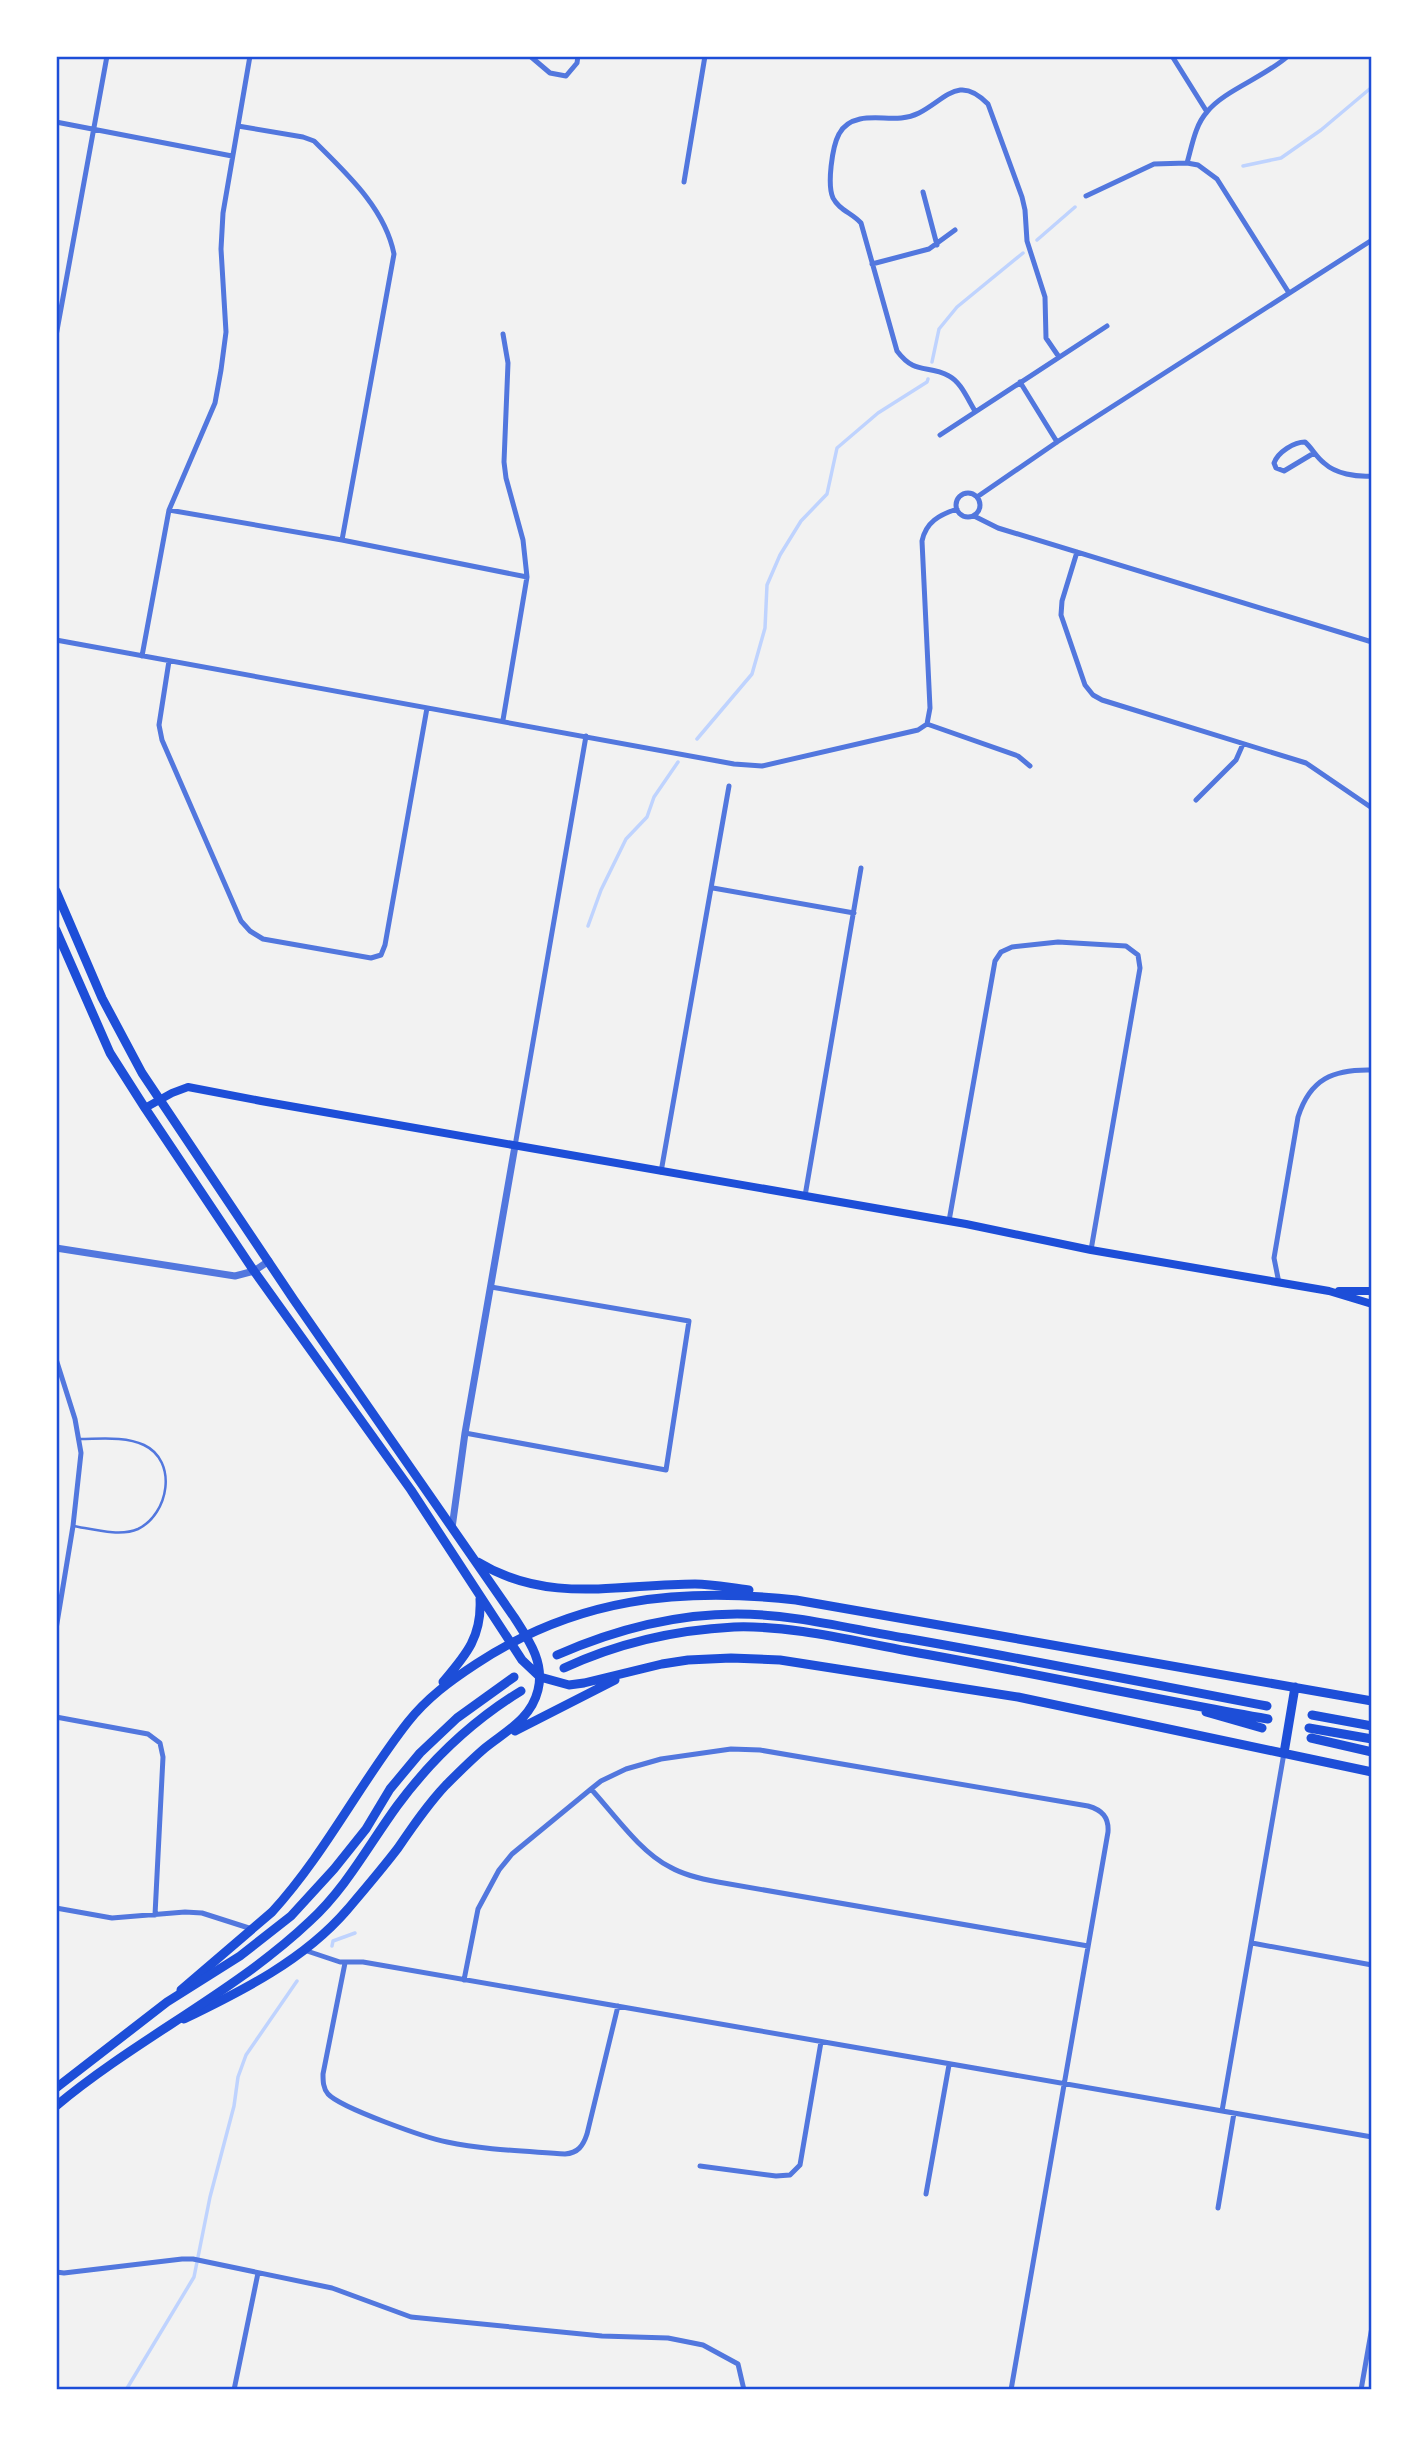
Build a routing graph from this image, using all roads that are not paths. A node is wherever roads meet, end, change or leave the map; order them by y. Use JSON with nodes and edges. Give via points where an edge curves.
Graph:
{"nodes":[{"id":1,"x":107,"y":56,"type":"edge"},
{"id":2,"x":250,"y":56,"type":"edge"},
{"id":3,"x":530,"y":56,"type":"edge"},
{"id":4,"x":578,"y":56,"type":"edge"},
{"id":5,"x":705,"y":56,"type":"edge"},
{"id":6,"x":1172,"y":56,"type":"edge"},
{"id":7,"x":1287,"y":56,"type":"edge"},
{"id":8,"x":1207,"y":112,"type":"junction"},
{"id":9,"x":56,"y":122,"type":"edge"},
{"id":10,"x":237,"y":126,"type":"junction"},
{"id":11,"x":94,"y":129,"type":"junction"},
{"id":12,"x":232,"y":156,"type":"junction"},
{"id":13,"x":1187,"y":163,"type":"junction"},
{"id":14,"x":684,"y":182,"type":"dead end"},
{"id":15,"x":923,"y":192,"type":"dead end"},
{"id":16,"x":1086,"y":196,"type":"dead end"},
{"id":17,"x":955,"y":230,"type":"dead end"},
{"id":18,"x":1372,"y":240,"type":"edge"},
{"id":19,"x":937,"y":244,"type":"junction"},
{"id":20,"x":872,"y":264,"type":"junction"},
{"id":21,"x":1289,"y":293,"type":"junction"},
{"id":22,"x":1107,"y":326,"type":"dead end"},
{"id":23,"x":503,"y":334,"type":"dead end"},
{"id":24,"x":56,"y":337,"type":"edge"},
{"id":25,"x":1059,"y":358,"type":"junction"},
{"id":26,"x":1020,"y":382,"type":"junction"},
{"id":27,"x":975,"y":411,"type":"junction"},
{"id":28,"x":940,"y":435,"type":"dead end"},
{"id":29,"x":1057,"y":442,"type":"junction"},
{"id":30,"x":1314,"y":453,"type":"junction"},
{"id":31,"x":1372,"y":476,"type":"edge"},
{"id":32,"x":977,"y":497,"type":"junction"},
{"id":33,"x":957,"y":509,"type":"junction"},
{"id":34,"x":169,"y":510,"type":"junction"},
{"id":35,"x":974,"y":516,"type":"junction"},
{"id":36,"x":342,"y":540,"type":"junction"},
{"id":37,"x":1077,"y":552,"type":"junction"},
{"id":38,"x":527,"y":577,"type":"junction"},
{"id":39,"x":56,"y":640,"type":"edge"},
{"id":40,"x":1372,"y":642,"type":"edge"},
{"id":41,"x":142,"y":656,"type":"junction"},
{"id":42,"x":169,"y":661,"type":"junction"},
{"id":43,"x":427,"y":708,"type":"junction"},
{"id":44,"x":503,"y":720,"type":"junction"},
{"id":45,"x":927,"y":724,"type":"junction"},
{"id":46,"x":586,"y":736,"type":"junction"},
{"id":47,"x":1243,"y":744,"type":"junction"},
{"id":48,"x":1030,"y":766,"type":"dead end"},
{"id":49,"x":729,"y":786,"type":"dead end"},
{"id":50,"x":1196,"y":800,"type":"dead end"},
{"id":51,"x":1372,"y":808,"type":"edge"},
{"id":52,"x":861,"y":868,"type":"dead end"},
{"id":53,"x":713,"y":888,"type":"junction"},
{"id":54,"x":56,"y":891,"type":"edge"},
{"id":55,"x":853,"y":913,"type":"junction"},
{"id":56,"x":56,"y":930,"type":"edge"},
{"id":57,"x":1372,"y":1070,"type":"edge"},
{"id":58,"x":159,"y":1100,"type":"junction"},
{"id":59,"x":145,"y":1108,"type":"junction"},
{"id":60,"x":515,"y":1146,"type":"junction"},
{"id":61,"x":661,"y":1172,"type":"junction"},
{"id":62,"x":805,"y":1196,"type":"junction"},
{"id":63,"x":949,"y":1221,"type":"junction"},
{"id":64,"x":56,"y":1248,"type":"edge"},
{"id":65,"x":1091,"y":1251,"type":"junction"},
{"id":66,"x":269,"y":1261,"type":"junction"},
{"id":67,"x":254,"y":1271,"type":"junction"},
{"id":68,"x":1279,"y":1283,"type":"junction"},
{"id":69,"x":491,"y":1287,"type":"junction"},
{"id":70,"x":1329,"y":1291,"type":"junction"},
{"id":71,"x":1372,"y":1291,"type":"edge"},
{"id":72,"x":1372,"y":1304,"type":"edge"},
{"id":73,"x":56,"y":1359,"type":"edge"},
{"id":74,"x":465,"y":1433,"type":"junction"},
{"id":75,"x":79,"y":1439,"type":"junction"},
{"id":76,"x":73,"y":1526,"type":"junction"},
{"id":77,"x":452,"y":1529,"type":"junction"},
{"id":78,"x":474,"y":1559,"type":"junction"},
{"id":79,"x":480,"y":1597,"type":"junction"},
{"id":80,"x":796,"y":1600,"type":"junction"},
{"id":81,"x":56,"y":1629,"type":"edge"},
{"id":82,"x":525,"y":1635,"type":"junction"},
{"id":83,"x":510,"y":1643,"type":"junction"},
{"id":84,"x":556,"y":1655,"type":"dead end"},
{"id":85,"x":564,"y":1668,"type":"dead end"},
{"id":86,"x":632,"y":1671,"type":"junction"},
{"id":87,"x":514,"y":1677,"type":"dead end"},
{"id":88,"x":540,"y":1677,"type":"junction"},
{"id":89,"x":1295,"y":1687,"type":"junction"},
{"id":90,"x":521,"y":1691,"type":"dead end"},
{"id":91,"x":435,"y":1692,"type":"junction"},
{"id":92,"x":1372,"y":1701,"type":"edge"},
{"id":93,"x":1172,"y":1702,"type":"junction"},
{"id":94,"x":1266,"y":1706,"type":"dead end"},
{"id":95,"x":1312,"y":1715,"type":"dead end"},
{"id":96,"x":56,"y":1717,"type":"edge"},
{"id":97,"x":1268,"y":1719,"type":"dead end"},
{"id":98,"x":1372,"y":1726,"type":"edge"},
{"id":99,"x":1262,"y":1728,"type":"dead end"},
{"id":100,"x":1309,"y":1728,"type":"dead end"},
{"id":101,"x":1311,"y":1738,"type":"dead end"},
{"id":102,"x":1372,"y":1740,"type":"edge"},
{"id":103,"x":492,"y":1743,"type":"junction"},
{"id":104,"x":1372,"y":1752,"type":"edge"},
{"id":105,"x":1284,"y":1753,"type":"junction"},
{"id":106,"x":1372,"y":1772,"type":"edge"},
{"id":107,"x":591,"y":1789,"type":"junction"},
{"id":108,"x":56,"y":1908,"type":"edge"},
{"id":109,"x":155,"y":1915,"type":"junction"},
{"id":110,"x":252,"y":1929,"type":"junction"},
{"id":111,"x":1252,"y":1943,"type":"junction"},
{"id":112,"x":1088,"y":1946,"type":"junction"},
{"id":113,"x":304,"y":1950,"type":"junction"},
{"id":114,"x":343,"y":1962,"type":"junction"},
{"id":115,"x":1372,"y":1965,"type":"edge"},
{"id":116,"x":464,"y":1980,"type":"junction"},
{"id":117,"x":167,"y":2002,"type":"junction"},
{"id":118,"x":618,"y":2007,"type":"junction"},
{"id":119,"x":154,"y":2034,"type":"junction"},
{"id":120,"x":821,"y":2042,"type":"junction"},
{"id":121,"x":949,"y":2065,"type":"junction"},
{"id":122,"x":1064,"y":2084,"type":"junction"},
{"id":123,"x":56,"y":2088,"type":"edge"},
{"id":124,"x":56,"y":2106,"type":"edge"},
{"id":125,"x":1222,"y":2111,"type":"junction"},
{"id":126,"x":1234,"y":2113,"type":"junction"},
{"id":127,"x":1372,"y":2137,"type":"edge"},
{"id":128,"x":700,"y":2166,"type":"dead end"},
{"id":129,"x":926,"y":2194,"type":"dead end"},
{"id":130,"x":1218,"y":2208,"type":"dead end"},
{"id":131,"x":56,"y":2272,"type":"edge"},
{"id":132,"x":258,"y":2273,"type":"junction"},
{"id":133,"x":1372,"y":2328,"type":"edge"},
{"id":134,"x":234,"y":2390,"type":"edge"},
{"id":135,"x":744,"y":2390,"type":"edge"},
{"id":136,"x":1011,"y":2390,"type":"edge"},
{"id":137,"x":1361,"y":2390,"type":"edge"}],
"edges":[{"from":1,"to":11,"type":"street"},
{"from":2,"to":10,"type":"street"},
{"from":3,"to":4,"type":"street","via":[[550,73],[566,76]]},
{"from":5,"to":14,"type":"street"},
{"from":6,"to":8,"type":"street"},
{"from":7,"to":8,"type":"street"},
{"from":8,"to":13,"type":"street"},
{"from":9,"to":11,"type":"street"},
{"from":10,"to":12,"type":"street"},
{"from":10,"to":36,"type":"street","via":[[314,141],[379,212],[390,236],[394,254]]},
{"from":11,"to":12,"type":"street"},
{"from":11,"to":24,"type":"street"},
{"from":12,"to":34,"type":"street","via":[[220,249],[226,332],[215,403]]},
{"from":13,"to":16,"type":"street","via":[[1154,164]]},
{"from":13,"to":21,"type":"street","via":[[1217,179]]},
{"from":15,"to":19,"type":"street"},
{"from":17,"to":19,"type":"street"},
{"from":18,"to":21,"type":"street"},
{"from":19,"to":20,"type":"street"},
{"from":20,"to":25,"type":"street","via":[[861,223],[839,207],[830,188],[838,135],[851,122],[862,119],[914,116],[958,89],[978,94],[988,104],[1022,197],[1027,240],[1045,297],[1046,338]]},
{"from":20,"to":27,"type":"street","via":[[897,351],[904,361],[951,376]]},
{"from":21,"to":29,"type":"street"},
{"from":22,"to":25,"type":"street"},
{"from":23,"to":38,"type":"street","via":[[508,363],[504,462]]},
{"from":25,"to":26,"type":"street"},
{"from":26,"to":27,"type":"street"},
{"from":26,"to":29,"type":"street"},
{"from":27,"to":28,"type":"street"},
{"from":29,"to":32,"type":"street"},
{"from":30,"to":30,"type":"street","via":[[1284,471],[1274,463],[1278,455],[1301,441]]},
{"from":30,"to":31,"type":"street","via":[[1333,469]]},
{"from":32,"to":33,"type":"street","via":[[962,494]]},
{"from":32,"to":35,"type":"street","via":[[980,507]]},
{"from":33,"to":35,"type":"street","via":[[962,516]]},
{"from":33,"to":45,"type":"street","via":[[931,521],[922,541]]},
{"from":34,"to":36,"type":"street"},
{"from":34,"to":41,"type":"street"},
{"from":35,"to":37,"type":"street"},
{"from":36,"to":38,"type":"street"},
{"from":37,"to":40,"type":"street"},
{"from":37,"to":47,"type":"street","via":[[1061,615],[1085,685],[1093,695]]},
{"from":38,"to":44,"type":"street"},
{"from":39,"to":41,"type":"street"},
{"from":41,"to":42,"type":"street"},
{"from":42,"to":43,"type":"street"},
{"from":42,"to":43,"type":"street","via":[[159,725],[162,740],[241,921],[263,939],[371,958],[381,955]]},
{"from":43,"to":44,"type":"street"},
{"from":44,"to":46,"type":"street"},
{"from":45,"to":46,"type":"street","via":[[918,730],[761,766]]},
{"from":45,"to":48,"type":"street","via":[[1018,755]]},
{"from":46,"to":60,"type":"street"},
{"from":47,"to":50,"type":"street","via":[[1236,760]]},
{"from":47,"to":51,"type":"street","via":[[1306,763]]},
{"from":49,"to":53,"type":"street"},
{"from":52,"to":55,"type":"street"},
{"from":53,"to":55,"type":"street"},
{"from":53,"to":61,"type":"street"},
{"from":54,"to":58,"type":"main road","via":[[115,1026]]},
{"from":55,"to":62,"type":"street"},
{"from":56,"to":59,"type":"main road","via":[[110,1053]]},
{"from":57,"to":68,"type":"street","via":[[1328,1076],[1303,1101],[1274,1258]]},
{"from":58,"to":59,"type":"main road"},
{"from":58,"to":60,"type":"main road","via":[[182,1088],[197,1087]]},
{"from":58,"to":66,"type":"main road"},
{"from":59,"to":67,"type":"main road"},
{"from":60,"to":61,"type":"main road"},
{"from":60,"to":69,"type":"street"},
{"from":61,"to":62,"type":"main road"},
{"from":62,"to":63,"type":"main road"},
{"from":63,"to":65,"type":"main road"},
{"from":63,"to":65,"type":"street","via":[[995,961],[1001,951],[1058,942],[1126,946],[1138,954],[1140,968]]},
{"from":64,"to":67,"type":"street","via":[[235,1276]]},
{"from":65,"to":68,"type":"main road"},
{"from":66,"to":67,"type":"street"},
{"from":66,"to":77,"type":"main road"},
{"from":67,"to":79,"type":"main road","via":[[368,1428]]},
{"from":68,"to":70,"type":"main road"},
{"from":69,"to":74,"type":"street"},
{"from":69,"to":74,"type":"street","via":[[689,1321],[666,1469]]},
{"from":70,"to":71,"type":"main road"},
{"from":70,"to":72,"type":"main road"},
{"from":73,"to":75,"type":"street"},
{"from":74,"to":77,"type":"street"},
{"from":75,"to":76,"type":"street"},
{"from":75,"to":76,"type":"lane","via":[[144,1444],[162,1460],[166,1486],[159,1507],[136,1530]]},
{"from":76,"to":81,"type":"street"},
{"from":77,"to":78,"type":"main road"},
{"from":78,"to":80,"type":"main road","via":[[514,1580],[561,1589],[710,1585]]},
{"from":78,"to":82,"type":"main road"},
{"from":79,"to":83,"type":"main road"},
{"from":79,"to":91,"type":"main road","via":[[476,1634]]},
{"from":80,"to":82,"type":"main road","via":[[727,1594],[656,1597],[586,1611]]},
{"from":80,"to":89,"type":"main road"},
{"from":82,"to":83,"type":"main road"},
{"from":82,"to":88,"type":"main road","via":[[536,1654]]},
{"from":83,"to":88,"type":"main road"},
{"from":83,"to":91,"type":"main road"},
{"from":84,"to":94,"type":"main road","via":[[646,1624],[738,1614],[971,1650]]},
{"from":85,"to":93,"type":"main road","via":[[650,1637],[737,1627],[786,1630]]},
{"from":86,"to":88,"type":"main road","via":[[584,1684]]},
{"from":86,"to":103,"type":"main road"},
{"from":86,"to":105,"type":"main road","via":[[711,1658],[780,1660],[1018,1697]]},
{"from":87,"to":117,"type":"main road","via":[[465,1711],[420,1753],[390,1789],[366,1829],[291,1916],[240,1956]]},
{"from":88,"to":103,"type":"main road","via":[[534,1703],[521,1721]]},
{"from":89,"to":92,"type":"main road"},
{"from":89,"to":105,"type":"main road"},
{"from":90,"to":119,"type":"main road","via":[[471,1726],[429,1766],[338,1892],[313,1919],[235,1980]]},
{"from":91,"to":110,"type":"main road","via":[[379,1760],[310,1867]]},
{"from":93,"to":97,"type":"main road"},
{"from":93,"to":99,"type":"main road"},
{"from":95,"to":98,"type":"main road"},
{"from":96,"to":109,"type":"street","via":[[148,1734],[160,1743]]},
{"from":100,"to":102,"type":"main road"},
{"from":101,"to":104,"type":"main road"},
{"from":103,"to":113,"type":"main road","via":[[437,1794],[346,1912]]},
{"from":105,"to":106,"type":"main road"},
{"from":105,"to":111,"type":"street"},
{"from":107,"to":112,"type":"street","via":[[646,1849],[685,1874]]},
{"from":107,"to":112,"type":"street","via":[[619,1773],[661,1759],[746,1748],[1095,1808],[1104,1814],[1108,1825]]},
{"from":107,"to":116,"type":"street","via":[[499,1870],[478,1909]]},
{"from":108,"to":109,"type":"street","via":[[112,1918]]},
{"from":109,"to":110,"type":"street","via":[[202,1913]]},
{"from":110,"to":117,"type":"main road"},
{"from":111,"to":115,"type":"street"},
{"from":111,"to":125,"type":"street"},
{"from":112,"to":122,"type":"street"},
{"from":113,"to":114,"type":"street"},
{"from":113,"to":119,"type":"main road","via":[[243,1989]]},
{"from":114,"to":116,"type":"street"},
{"from":114,"to":118,"type":"street","via":[[323,2074],[325,2090],[347,2106],[457,2144],[565,2154],[577,2151],[587,2134]]},
{"from":116,"to":118,"type":"street"},
{"from":117,"to":123,"type":"main road"},
{"from":118,"to":120,"type":"street"},
{"from":119,"to":124,"type":"main road"},
{"from":120,"to":121,"type":"street"},
{"from":120,"to":128,"type":"street","via":[[800,2165],[790,2175],[776,2176]]},
{"from":121,"to":122,"type":"street"},
{"from":121,"to":129,"type":"street"},
{"from":122,"to":125,"type":"street"},
{"from":122,"to":136,"type":"street"},
{"from":125,"to":126,"type":"street"},
{"from":126,"to":127,"type":"street"},
{"from":126,"to":130,"type":"street"},
{"from":131,"to":132,"type":"street","via":[[182,2259]]},
{"from":132,"to":134,"type":"street"},
{"from":132,"to":135,"type":"street","via":[[332,2288],[411,2317],[668,2339],[702,2346],[738,2364]]},
{"from":133,"to":137,"type":"street"}]}
